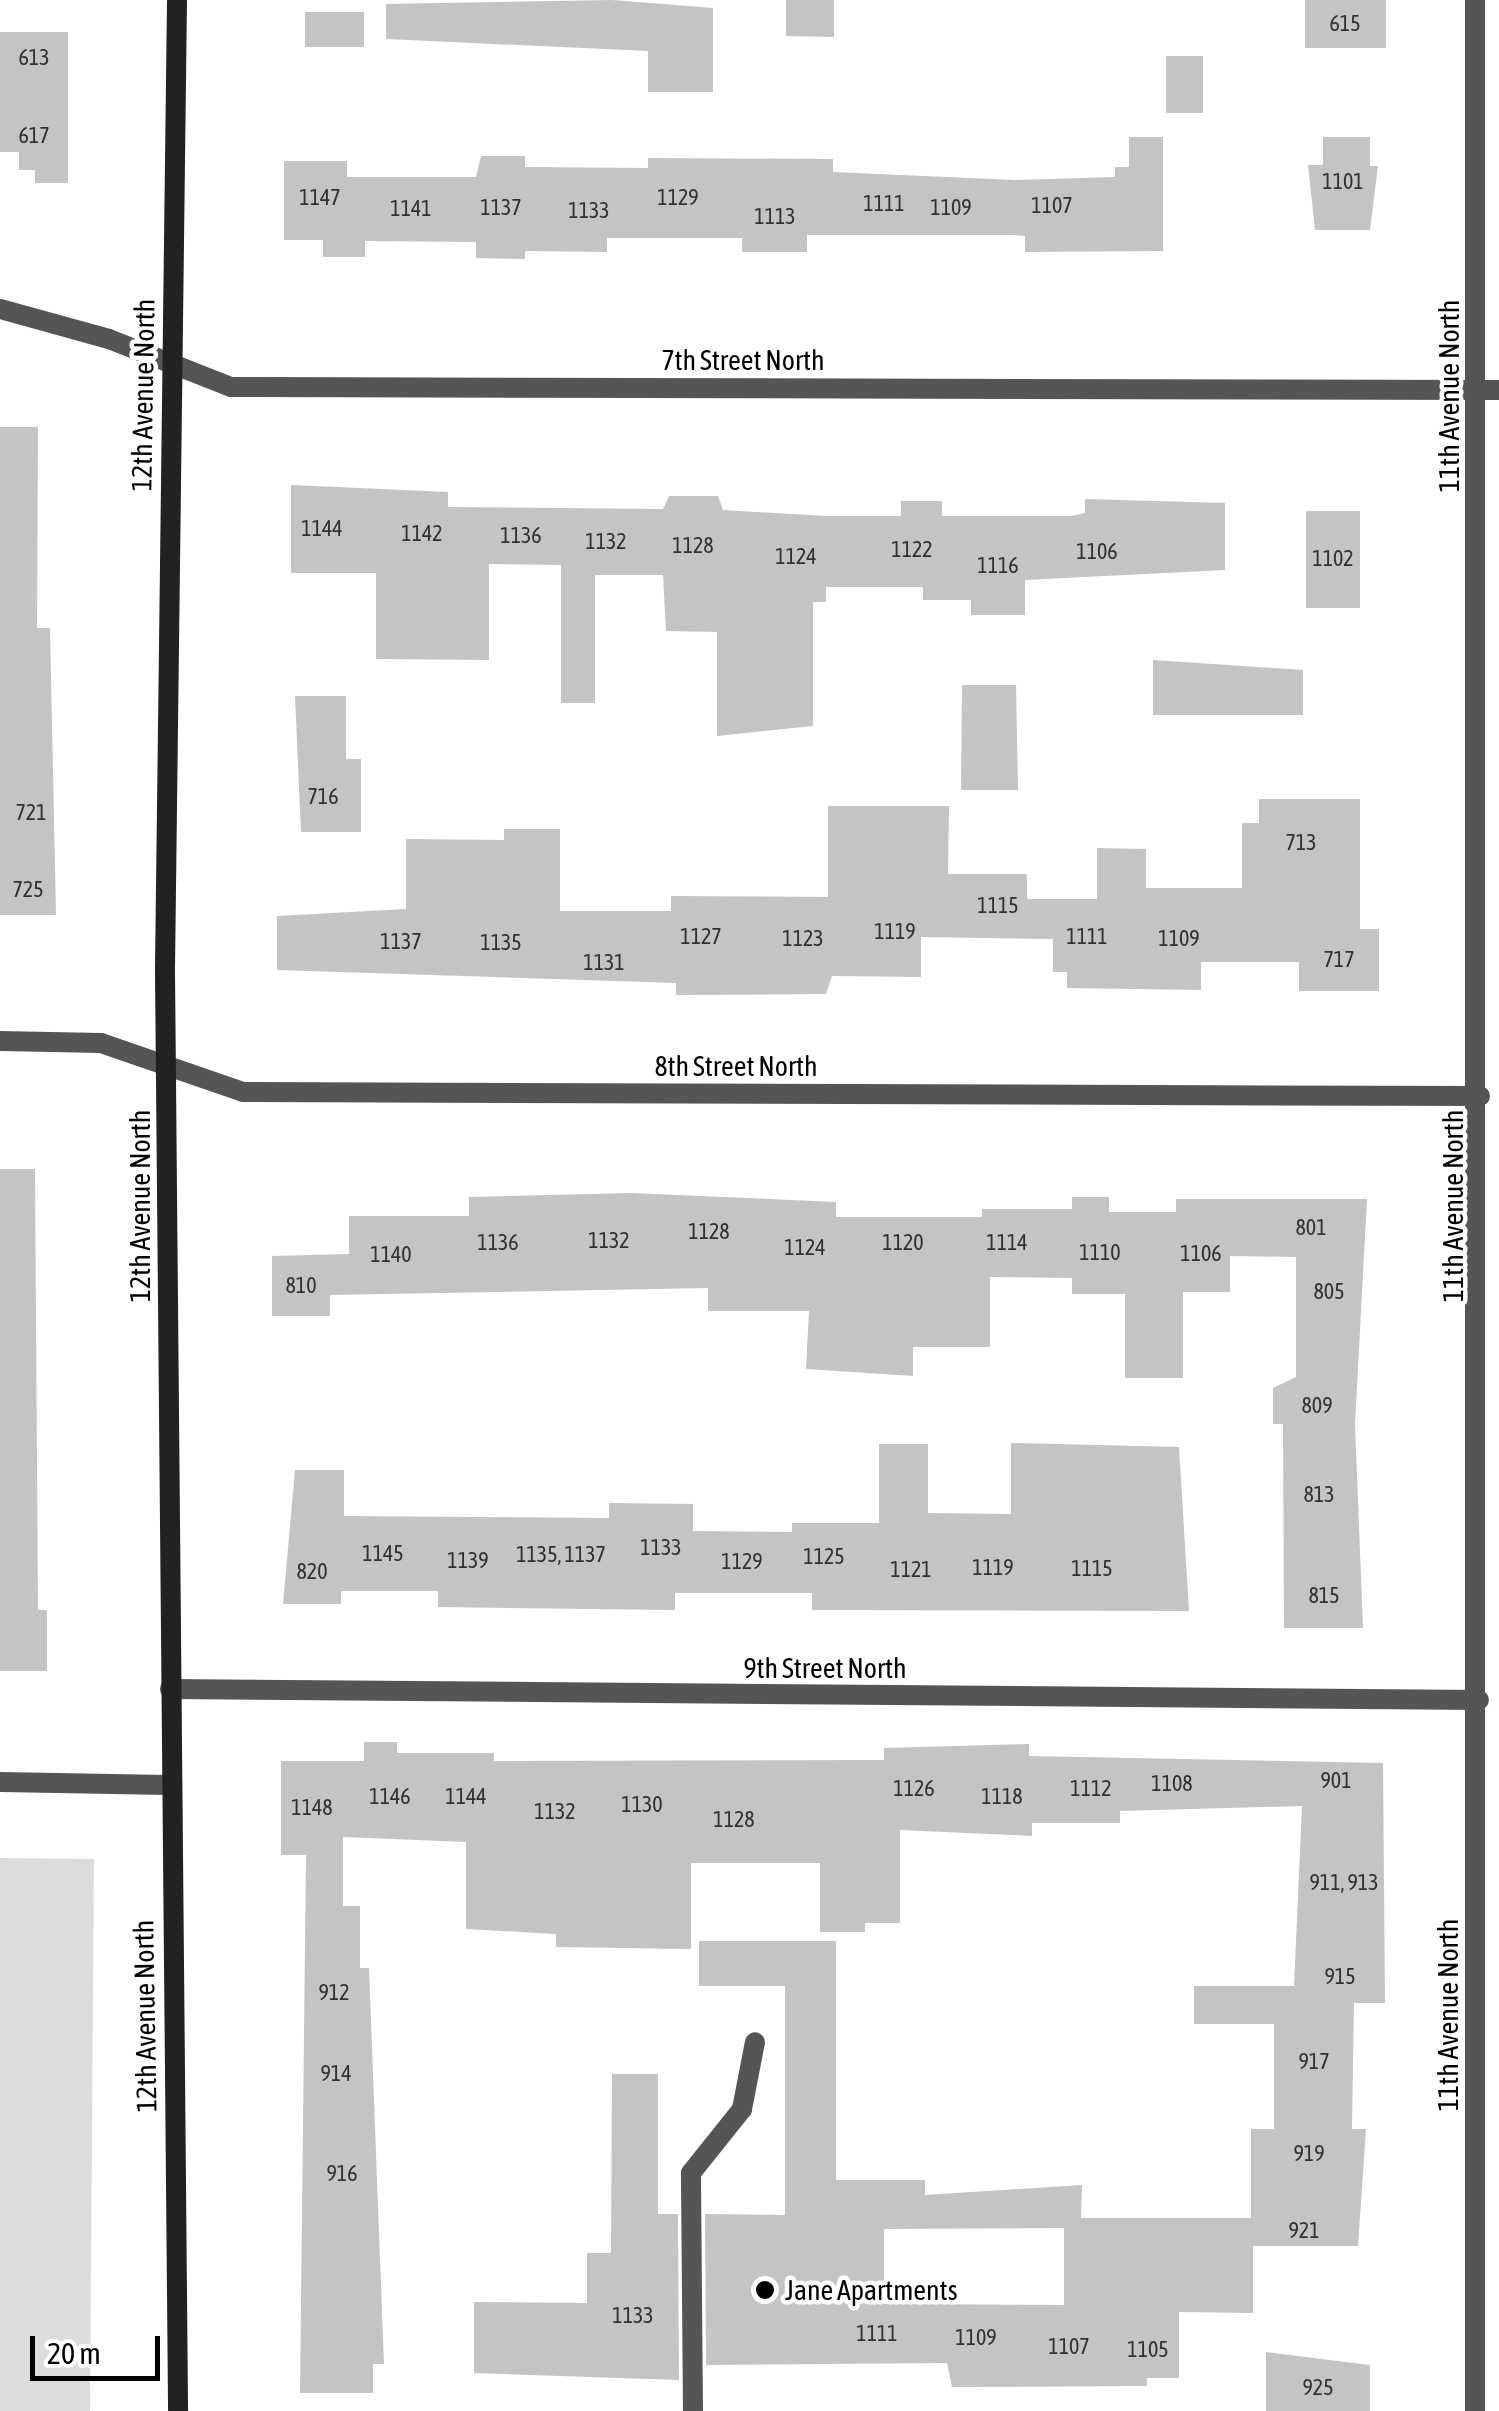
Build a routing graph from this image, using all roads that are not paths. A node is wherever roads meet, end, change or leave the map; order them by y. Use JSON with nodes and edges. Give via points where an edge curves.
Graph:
{"nodes":[{"id":1,"x":177,"y":0,"type":"edge"},
{"id":2,"x":1475,"y":0,"type":"edge"},
{"id":3,"x":0,"y":310,"type":"edge"},
{"id":4,"x":170,"y":364,"type":"junction"},
{"id":5,"x":1476,"y":390,"type":"junction"},
{"id":6,"x":1499,"y":390,"type":"edge"},
{"id":7,"x":0,"y":1041,"type":"edge"},
{"id":8,"x":168,"y":1063,"type":"junction"},
{"id":9,"x":1480,"y":1096,"type":"junction"},
{"id":10,"x":1490,"y":1177,"type":"edge"},
{"id":11,"x":170,"y":1689,"type":"junction"},
{"id":12,"x":1479,"y":1700,"type":"junction"},
{"id":13,"x":0,"y":1782,"type":"edge"},
{"id":14,"x":168,"y":1785,"type":"junction"},
{"id":15,"x":1475,"y":1938,"type":"junction"},
{"id":16,"x":1499,"y":1939,"type":"edge"},
{"id":17,"x":754,"y":2042,"type":"dead end"},
{"id":18,"x":178,"y":2411,"type":"edge"},
{"id":19,"x":692,"y":2411,"type":"edge"},
{"id":20,"x":1475,"y":2411,"type":"edge"}],
"edges":[{"from":1,"to":4,"type":"main road","name":"12th Avenue North"},
{"from":2,"to":5,"type":"street","name":"11th Avenue North"},
{"from":3,"to":4,"type":"street","name":"7th Street North"},
{"from":4,"to":5,"type":"street","name":"7th Street North","via":[[231,387]]},
{"from":4,"to":8,"type":"main road","name":"12th Avenue North"},
{"from":5,"to":6,"type":"street","name":"7th Street North"},
{"from":5,"to":9,"type":"street","name":"11th Avenue North"},
{"from":7,"to":8,"type":"street","name":"8th Street North","via":[[101,1043]]},
{"from":8,"to":9,"type":"street","name":"8th Street North","via":[[243,1092]]},
{"from":8,"to":11,"type":"main road","name":"12th Avenue North"},
{"from":9,"to":10,"type":"street","name":"11th Avenue North"},
{"from":10,"to":12,"type":"street","name":"11th Avenue North"},
{"from":11,"to":12,"type":"street","name":"9th Street North"},
{"from":11,"to":14,"type":"main road","name":"12th Avenue North"},
{"from":12,"to":15,"type":"street","name":"11th Avenue North"},
{"from":13,"to":14,"type":"street"},
{"from":14,"to":18,"type":"main road","name":"12th Avenue North"},
{"from":15,"to":16,"type":"street"},
{"from":15,"to":20,"type":"street","name":"11th Avenue North"},
{"from":17,"to":19,"type":"street","via":[[742,2109],[691,2173]]}]}
